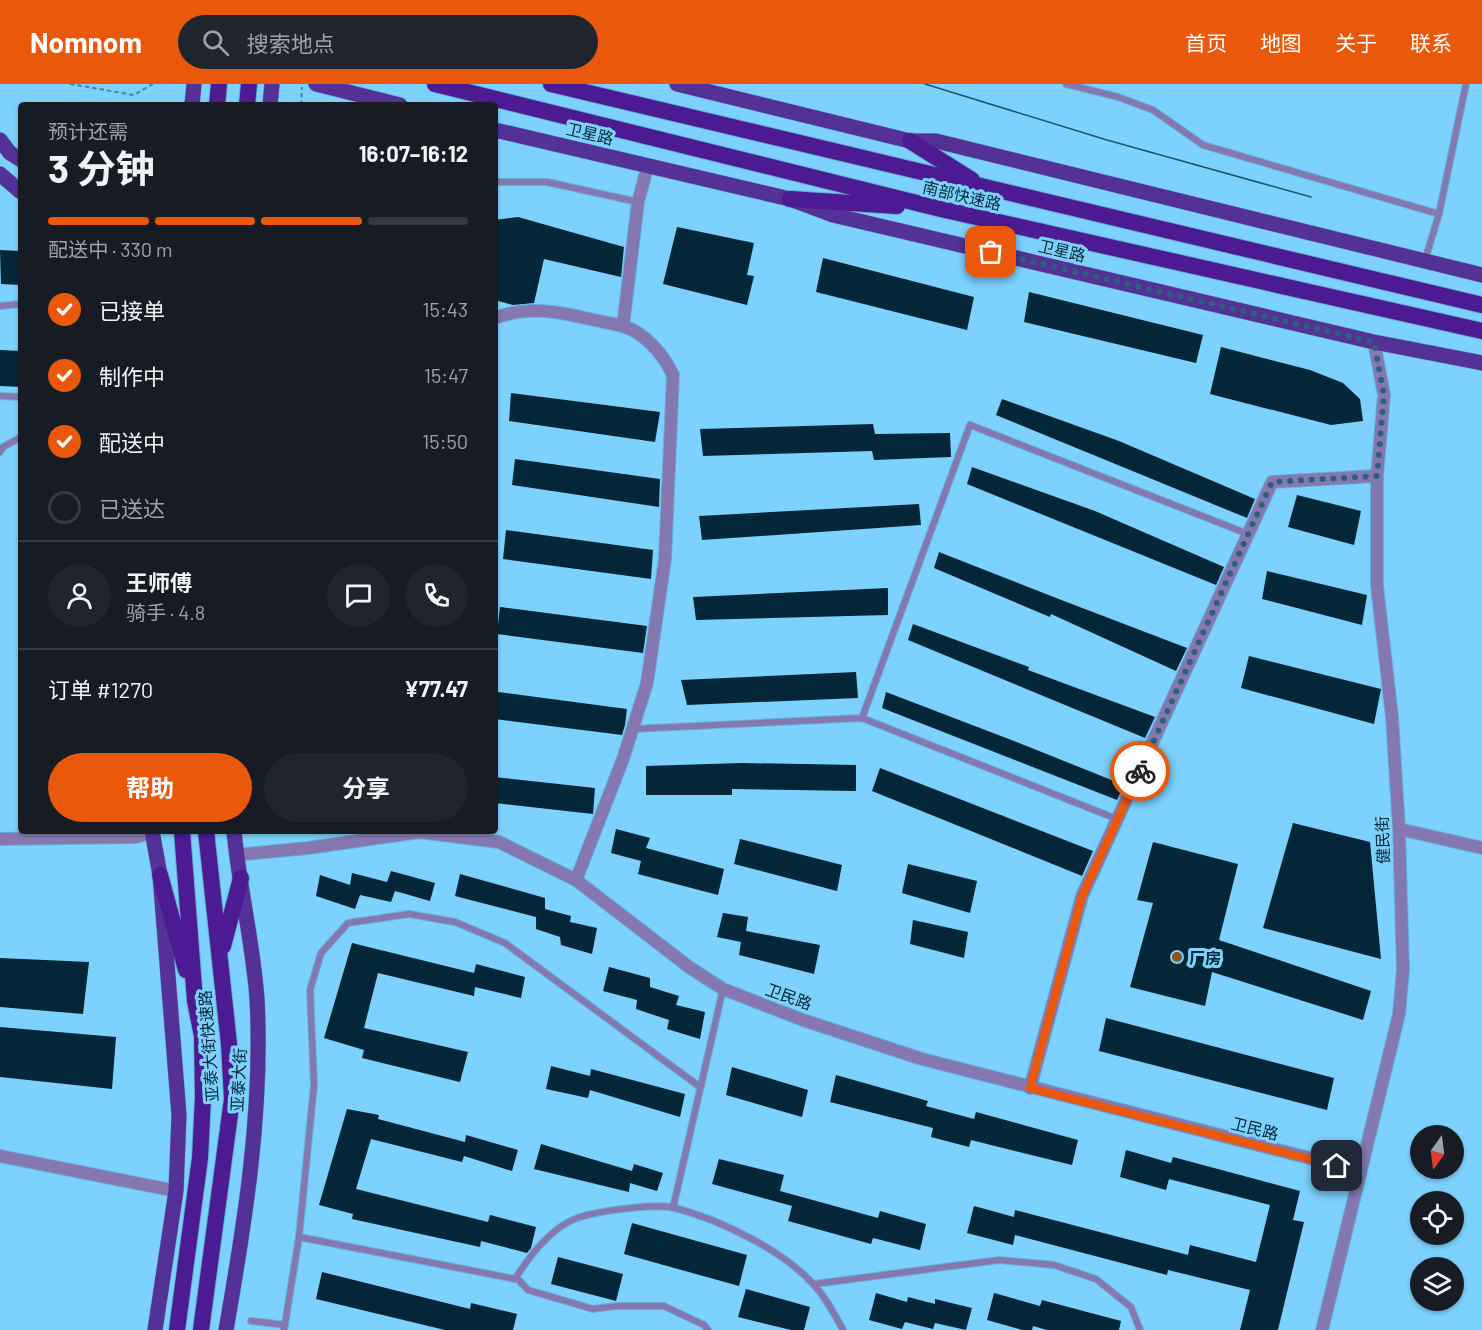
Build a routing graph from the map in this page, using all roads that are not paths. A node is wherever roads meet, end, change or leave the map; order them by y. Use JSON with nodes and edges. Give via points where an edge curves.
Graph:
{"nodes":[{"id":1,"x":194,"y":84,"type":"edge"},
{"id":2,"x":219,"y":84,"type":"edge"},
{"id":3,"x":249,"y":84,"type":"edge"},
{"id":4,"x":272,"y":84,"type":"edge"},
{"id":5,"x":316,"y":84,"type":"edge"},
{"id":6,"x":435,"y":84,"type":"edge"},
{"id":7,"x":551,"y":84,"type":"edge"},
{"id":8,"x":677,"y":84,"type":"edge"},
{"id":9,"x":1066,"y":84,"type":"edge"},
{"id":10,"x":1466,"y":84,"type":"edge"},
{"id":11,"x":192,"y":102,"type":"edge"},
{"id":12,"x":217,"y":102,"type":"edge"},
{"id":13,"x":247,"y":102,"type":"edge"},
{"id":14,"x":270,"y":102,"type":"edge"},
{"id":15,"x":389,"y":102,"type":"edge"},
{"id":16,"x":498,"y":131,"type":"edge"},
{"id":17,"x":0,"y":140,"type":"edge"},
{"id":18,"x":910,"y":141,"type":"junction"},
{"id":19,"x":18,"y":158,"type":"edge"},
{"id":20,"x":648,"y":165,"type":"junction"},
{"id":21,"x":0,"y":174,"type":"edge"},
{"id":22,"x":498,"y":182,"type":"edge"},
{"id":23,"x":983,"y":187,"type":"junction"},
{"id":24,"x":18,"y":189,"type":"edge"},
{"id":25,"x":790,"y":200,"type":"junction"},
{"id":26,"x":638,"y":202,"type":"junction"},
{"id":27,"x":941,"y":209,"type":"junction"},
{"id":28,"x":1439,"y":214,"type":"junction"},
{"id":29,"x":1425,"y":260,"type":"junction"},
{"id":30,"x":1482,"y":275,"type":"edge"},
{"id":31,"x":18,"y":304,"type":"edge"},
{"id":32,"x":1482,"y":305,"type":"edge"},
{"id":33,"x":0,"y":306,"type":"edge"},
{"id":34,"x":498,"y":317,"type":"edge"},
{"id":35,"x":623,"y":326,"type":"junction"},
{"id":36,"x":1482,"y":331,"type":"edge"},
{"id":37,"x":1374,"y":342,"type":"junction"},
{"id":38,"x":1482,"y":363,"type":"edge"},
{"id":39,"x":0,"y":396,"type":"edge"},
{"id":40,"x":18,"y":397,"type":"edge"},
{"id":41,"x":18,"y":439,"type":"edge"},
{"id":42,"x":0,"y":452,"type":"edge"},
{"id":43,"x":1377,"y":476,"type":"junction"},
{"id":44,"x":1248,"y":534,"type":"junction"},
{"id":45,"x":862,"y":718,"type":"junction"},
{"id":46,"x":632,"y":729,"type":"junction"},
{"id":47,"x":1118,"y":819,"type":"junction"},
{"id":48,"x":1399,"y":829,"type":"junction"},
{"id":49,"x":146,"y":834,"type":"edge"},
{"id":50,"x":152,"y":834,"type":"edge"},
{"id":51,"x":182,"y":834,"type":"edge"},
{"id":52,"x":207,"y":834,"type":"edge"},
{"id":53,"x":234,"y":834,"type":"edge"},
{"id":54,"x":405,"y":834,"type":"edge"},
{"id":55,"x":435,"y":834,"type":"edge"},
{"id":56,"x":0,"y":839,"type":"edge"},
{"id":57,"x":1482,"y":848,"type":"edge"},
{"id":58,"x":236,"y":855,"type":"junction"},
{"id":59,"x":160,"y":875,"type":"junction"},
{"id":60,"x":241,"y":878,"type":"junction"},
{"id":61,"x":576,"y":880,"type":"junction"},
{"id":62,"x":219,"y":962,"type":"junction"},
{"id":63,"x":723,"y":989,"type":"junction"},
{"id":64,"x":195,"y":1001,"type":"junction"},
{"id":65,"x":700,"y":1087,"type":"junction"},
{"id":66,"x":1030,"y":1088,"type":"junction"},
{"id":67,"x":0,"y":1156,"type":"edge"},
{"id":68,"x":1360,"y":1171,"type":"junction"},
{"id":69,"x":176,"y":1191,"type":"junction"},
{"id":70,"x":673,"y":1208,"type":"junction"},
{"id":71,"x":299,"y":1237,"type":"junction"},
{"id":72,"x":516,"y":1277,"type":"junction"},
{"id":73,"x":814,"y":1284,"type":"junction"},
{"id":74,"x":251,"y":1321,"type":"dead end"},
{"id":75,"x":285,"y":1327,"type":"edge"},
{"id":76,"x":155,"y":1330,"type":"edge"},
{"id":77,"x":177,"y":1330,"type":"edge"},
{"id":78,"x":201,"y":1330,"type":"edge"},
{"id":79,"x":226,"y":1330,"type":"edge"},
{"id":80,"x":708,"y":1330,"type":"edge"},
{"id":81,"x":843,"y":1330,"type":"edge"},
{"id":82,"x":1140,"y":1330,"type":"edge"},
{"id":83,"x":1322,"y":1330,"type":"edge"}],
"edges":[{"from":1,"to":11,"type":"main road"},
{"from":2,"to":12,"type":"highway"},
{"from":3,"to":13,"type":"highway"},
{"from":4,"to":14,"type":"main road"},
{"from":5,"to":15,"type":"main road"},
{"from":6,"to":27,"type":"highway","name":"南部快速路"},
{"from":7,"to":23,"type":"highway","name":"南部快速路"},
{"from":8,"to":18,"type":"main road"},
{"from":9,"to":28,"type":"lane","via":[[1153,110],[1203,145]]},
{"from":10,"to":28,"type":"lane"},
{"from":16,"to":20,"type":"main road","name":"卫星路"},
{"from":17,"to":19,"type":"main road"},
{"from":18,"to":23,"type":"highway"},
{"from":18,"to":29,"type":"main road","via":[[936,141]]},
{"from":20,"to":25,"type":"main road","name":"卫星路"},
{"from":20,"to":26,"type":"street"},
{"from":21,"to":24,"type":"main road"},
{"from":22,"to":26,"type":"lane","via":[[547,182]]},
{"from":23,"to":32,"type":"highway","name":"南部快速路"},
{"from":25,"to":27,"type":"highway"},
{"from":25,"to":37,"type":"main road","name":"卫星路","via":[[833,215]]},
{"from":26,"to":35,"type":"street"},
{"from":27,"to":36,"type":"highway","name":"南部快速路"},
{"from":28,"to":29,"type":"lane"},
{"from":29,"to":30,"type":"main road"},
{"from":31,"to":33,"type":"lane"},
{"from":34,"to":35,"type":"street","via":[[526,310],[547,310]]},
{"from":35,"to":46,"type":"street","via":[[654,347],[673,375],[665,559],[647,683]]},
{"from":37,"to":38,"type":"main road","name":"卫星路"},
{"from":37,"to":43,"type":"street","name":"健民街","via":[[1384,395]]},
{"from":39,"to":40,"type":"lane"},
{"from":41,"to":42,"type":"lane"},
{"from":43,"to":44,"type":"street","via":[[1272,482]]},
{"from":43,"to":48,"type":"street","name":"健民街","via":[[1377,586],[1392,717]]},
{"from":44,"to":45,"type":"lane","via":[[970,425]]},
{"from":44,"to":47,"type":"street"},
{"from":45,"to":46,"type":"lane"},
{"from":45,"to":47,"type":"lane"},
{"from":46,"to":61,"type":"street"},
{"from":47,"to":66,"type":"street","via":[[1082,896]]},
{"from":48,"to":57,"type":"street"},
{"from":48,"to":68,"type":"street","name":"健民街","via":[[1403,970],[1399,1014]]},
{"from":49,"to":56,"type":"street"},
{"from":50,"to":59,"type":"main road"},
{"from":51,"to":64,"type":"highway","name":"亚泰大街快速路"},
{"from":52,"to":62,"type":"highway","name":"亚泰大街快速路"},
{"from":53,"to":58,"type":"main road","name":"亚泰大街"},
{"from":54,"to":58,"type":"street","name":"卫民路"},
{"from":55,"to":61,"type":"street","name":"卫民路","via":[[500,842]]},
{"from":58,"to":60,"type":"main road","name":"亚泰大街"},
{"from":59,"to":64,"type":"highway"},
{"from":59,"to":69,"type":"main road","via":[[179,1115]]},
{"from":60,"to":62,"type":"highway"},
{"from":60,"to":79,"type":"main road","name":"亚泰大街","via":[[257,996],[258,1066],[249,1175]]},
{"from":61,"to":63,"type":"street","name":"卫民路"},
{"from":62,"to":78,"type":"highway","name":"亚泰大街快速路","via":[[232,1099]]},
{"from":63,"to":65,"type":"lane"},
{"from":63,"to":66,"type":"street","name":"卫民路","via":[[922,1059]]},
{"from":64,"to":77,"type":"highway","name":"亚泰大街快速路","via":[[202,1036],[200,1158]]},
{"from":65,"to":70,"type":"lane"},
{"from":65,"to":71,"type":"lane","via":[[505,943],[456,922],[409,914],[348,923],[321,953],[310,990],[314,1085]]},
{"from":66,"to":68,"type":"street","name":"卫民路"},
{"from":67,"to":69,"type":"street"},
{"from":68,"to":83,"type":"street","name":"健民街"},
{"from":69,"to":76,"type":"main road"},
{"from":70,"to":72,"type":"lane","via":[[622,1209],[578,1217],[538,1244]]},
{"from":70,"to":73,"type":"lane","via":[[737,1232],[786,1260]]},
{"from":71,"to":72,"type":"lane"},
{"from":71,"to":75,"type":"lane"},
{"from":72,"to":80,"type":"lane","via":[[528,1290],[593,1309],[664,1306]]},
{"from":73,"to":81,"type":"lane"},
{"from":73,"to":82,"type":"lane","via":[[999,1260],[1054,1265],[1096,1279],[1131,1307]]},
{"from":74,"to":75,"type":"lane"}]}
